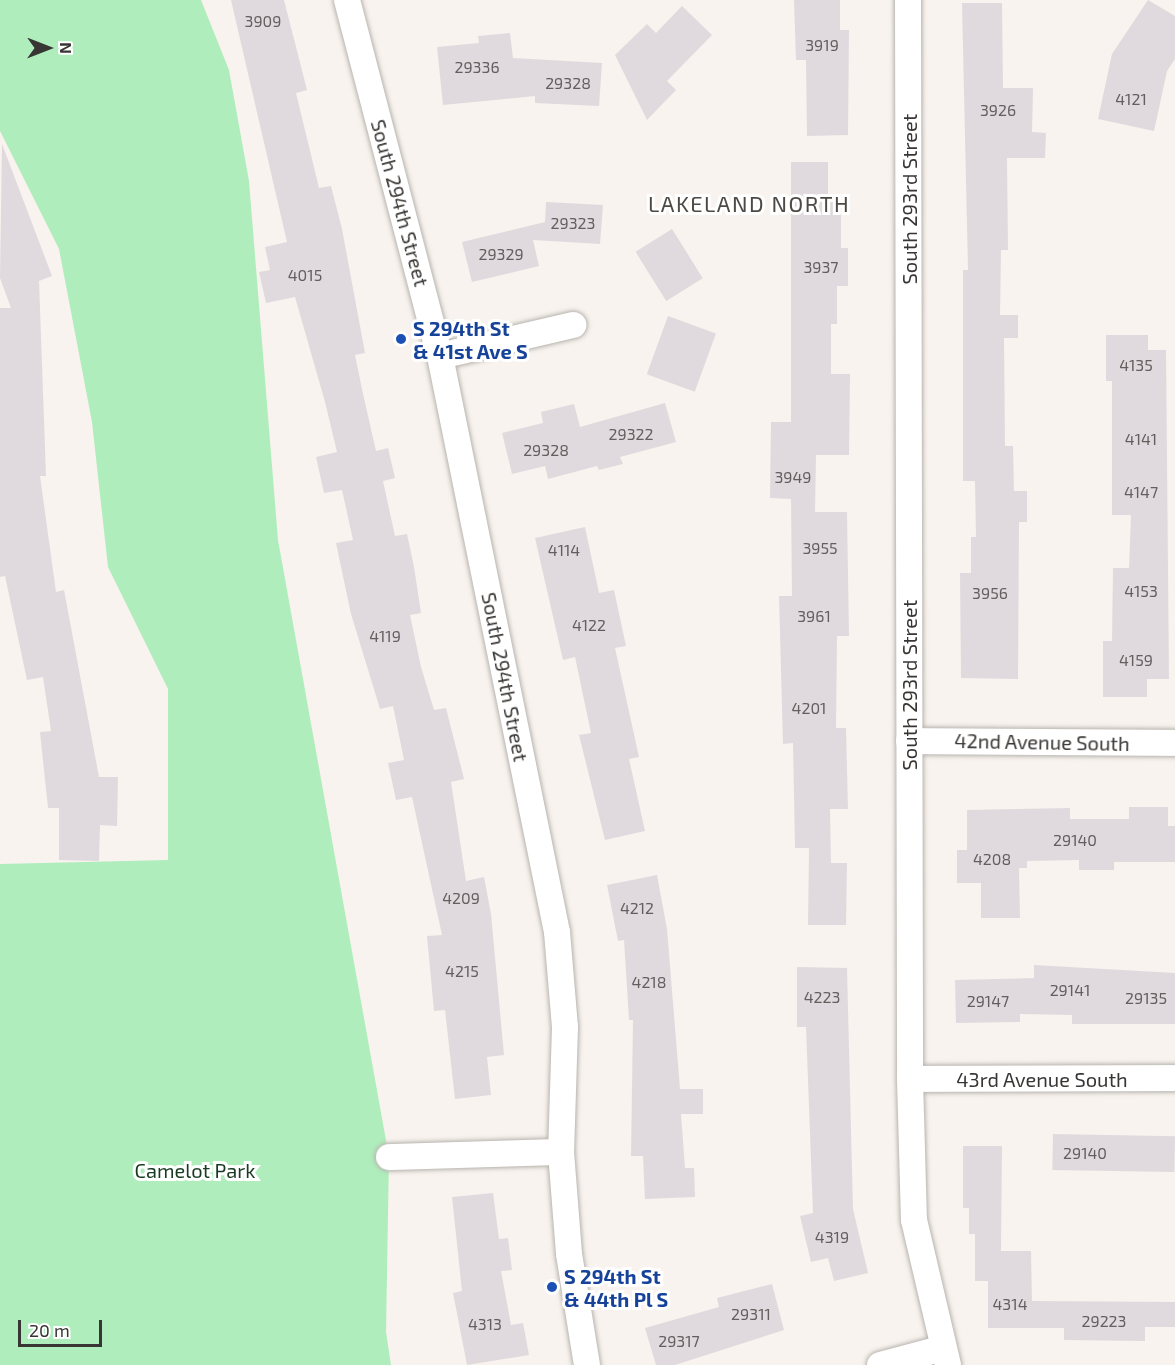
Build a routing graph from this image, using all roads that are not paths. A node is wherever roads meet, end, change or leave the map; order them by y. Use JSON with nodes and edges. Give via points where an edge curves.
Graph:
{"nodes":[{"id":1,"x":347,"y":0,"type":"edge"},
{"id":2,"x":908,"y":0,"type":"edge"},
{"id":3,"x":573,"y":325,"type":"dead end"},
{"id":4,"x":440,"y":356,"type":"junction"},
{"id":5,"x":909,"y":741,"type":"junction"},
{"id":6,"x":1175,"y":744,"type":"edge"},
{"id":7,"x":1175,"y":1078,"type":"edge"},
{"id":8,"x":910,"y":1079,"type":"junction"},
{"id":9,"x":561,"y":1152,"type":"junction"},
{"id":10,"x":389,"y":1157,"type":"dead end"},
{"id":11,"x":944,"y":1357,"type":"edge"},
{"id":12,"x":587,"y":1365,"type":"edge"},
{"id":13,"x":880,"y":1365,"type":"edge"}],
"edges":[{"from":1,"to":4,"type":"street","name":"South 294th Street"},
{"from":2,"to":5,"type":"street","name":"South 293rd Street"},
{"from":3,"to":4,"type":"street"},
{"from":4,"to":9,"type":"street","name":"South 294th Street","via":[[557,932],[565,1028]]},
{"from":5,"to":6,"type":"street","name":"42nd Avenue South"},
{"from":5,"to":8,"type":"street","name":"South 293rd Street"},
{"from":7,"to":8,"type":"street","name":"43rd Avenue South"},
{"from":8,"to":11,"type":"street","name":"South 293rd Street","via":[[914,1220]]},
{"from":9,"to":10,"type":"street"},
{"from":9,"to":12,"type":"street","name":"South 294th Street","via":[[569,1254]]},
{"from":11,"to":13,"type":"street"}]}
